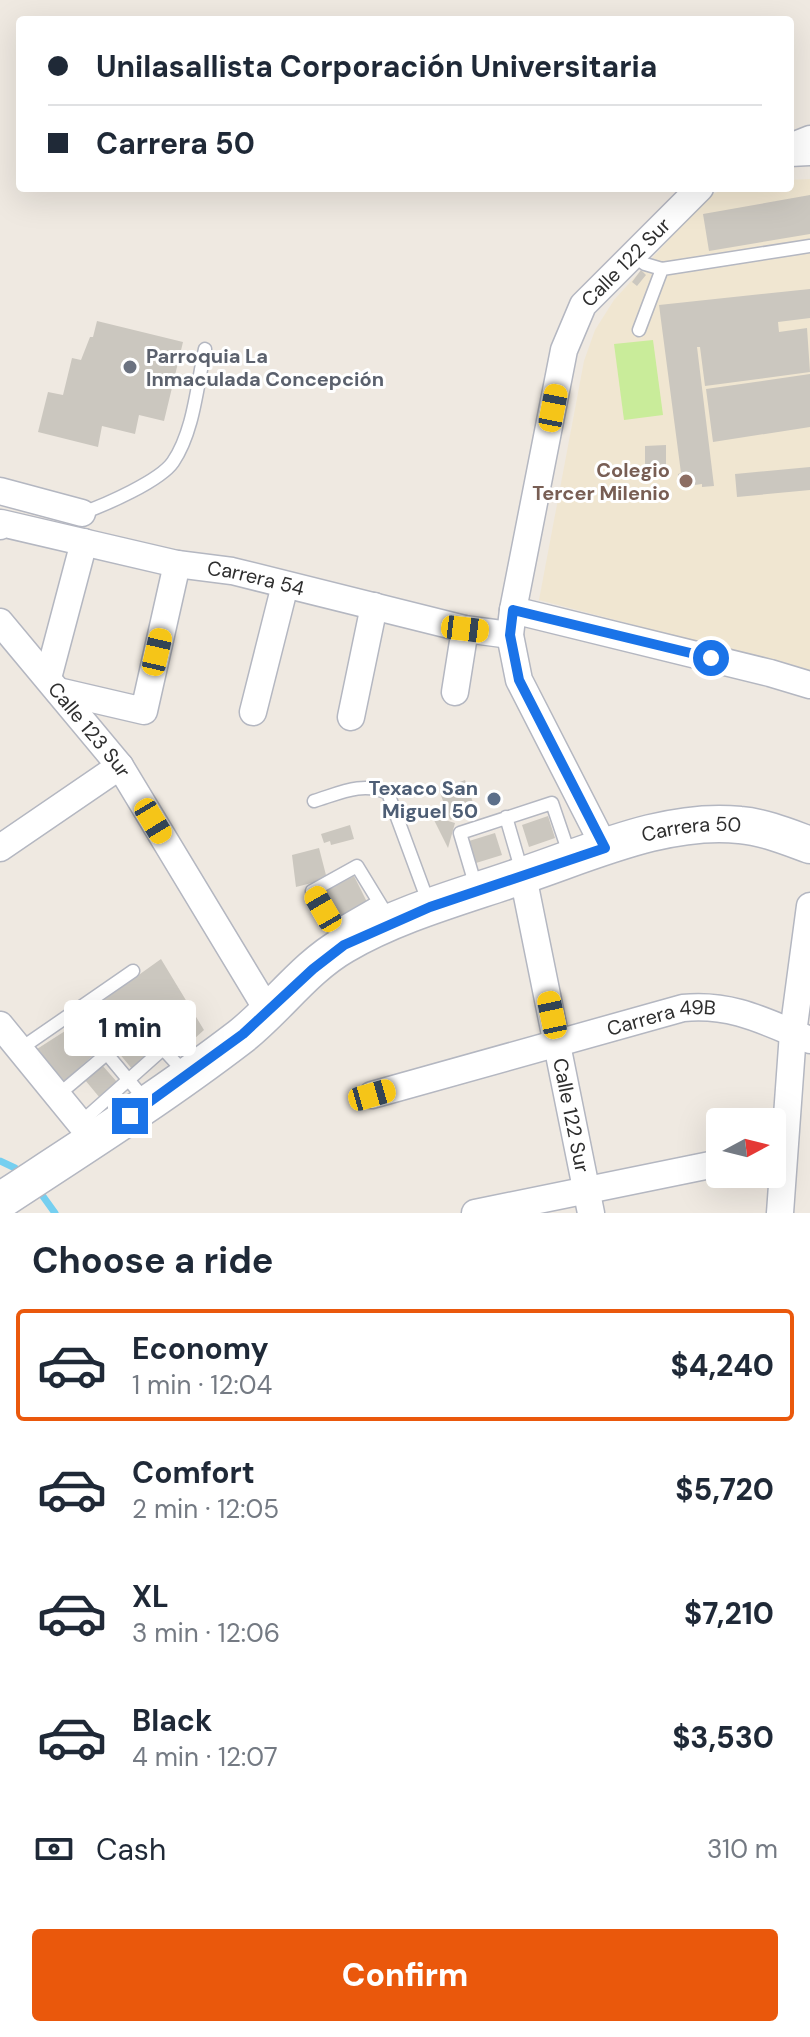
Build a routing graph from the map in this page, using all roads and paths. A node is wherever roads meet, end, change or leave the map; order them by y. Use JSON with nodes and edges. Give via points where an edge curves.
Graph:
{"nodes":[{"id":1,"x":696,"y":192,"type":"edge"},
{"id":2,"x":810,"y":246,"type":"edge"},
{"id":3,"x":632,"y":255,"type":"junction"},
{"id":4,"x":662,"y":269,"type":"junction"},
{"id":5,"x":639,"y":330,"type":"dead end"},
{"id":6,"x":205,"y":349,"type":"dead end"},
{"id":7,"x":0,"y":491,"type":"edge"},
{"id":8,"x":82,"y":513,"type":"junction"},
{"id":9,"x":0,"y":525,"type":"edge"},
{"id":10,"x":44,"y":533,"type":"junction"},
{"id":11,"x":84,"y":542,"type":"junction"},
{"id":12,"x":177,"y":564,"type":"junction"},
{"id":13,"x":285,"y":585,"type":"junction"},
{"id":14,"x":374,"y":606,"type":"junction"},
{"id":15,"x":0,"y":622,"type":"edge"},
{"id":16,"x":511,"y":623,"type":"junction"},
{"id":17,"x":465,"y":629,"type":"junction"},
{"id":18,"x":53,"y":685,"type":"junction"},
{"id":19,"x":810,"y":685,"type":"edge"},
{"id":20,"x":455,"y":692,"type":"dead end"},
{"id":21,"x":253,"y":712,"type":"dead end"},
{"id":22,"x":351,"y":717,"type":"dead end"},
{"id":23,"x":120,"y":766,"type":"junction"},
{"id":24,"x":314,"y":801,"type":"dead end"},
{"id":25,"x":506,"y":817,"type":"junction"},
{"id":26,"x":810,"y":845,"type":"edge"},
{"id":27,"x":0,"y":848,"type":"edge"},
{"id":28,"x":605,"y":848,"type":"junction"},
{"id":29,"x":571,"y":859,"type":"junction"},
{"id":30,"x":523,"y":876,"type":"junction"},
{"id":31,"x":477,"y":891,"type":"junction"},
{"id":32,"x":810,"y":906,"type":"edge"},
{"id":33,"x":430,"y":907,"type":"junction"},
{"id":34,"x":384,"y":912,"type":"junction"},
{"id":35,"x":339,"y":936,"type":"junction"},
{"id":36,"x":133,"y":971,"type":"dead end"},
{"id":37,"x":268,"y":1011,"type":"junction"},
{"id":38,"x":0,"y":1025,"type":"edge"},
{"id":39,"x":801,"y":1036,"type":"edge"},
{"id":40,"x":558,"y":1043,"type":"junction"},
{"id":41,"x":20,"y":1049,"type":"junction"},
{"id":42,"x":163,"y":1049,"type":"junction"},
{"id":43,"x":107,"y":1054,"type":"junction"},
{"id":44,"x":188,"y":1076,"type":"junction"},
{"id":45,"x":138,"y":1092,"type":"junction"},
{"id":46,"x":58,"y":1095,"type":"junction"},
{"id":47,"x":372,"y":1095,"type":"dead end"},
{"id":48,"x":87,"y":1131,"type":"junction"},
{"id":49,"x":789,"y":1149,"type":"edge"},
{"id":50,"x":706,"y":1167,"type":"edge"},
{"id":51,"x":13,"y":1196,"type":"edge"},
{"id":52,"x":589,"y":1202,"type":"edge"},
{"id":53,"x":475,"y":1213,"type":"edge"},
{"id":54,"x":780,"y":1213,"type":"edge"}],
"edges":[{"from":1,"to":3,"type":"street","name":"Calle 122 Sur"},
{"from":2,"to":4,"type":"lane"},
{"from":3,"to":4,"type":"lane"},
{"from":3,"to":16,"type":"street","name":"Calle 122 Sur","via":[[583,305],[564,350]]},
{"from":4,"to":5,"type":"lane"},
{"from":6,"to":8,"type":"lane","via":[[184,442],[171,465],[130,492]]},
{"from":7,"to":8,"type":"street"},
{"from":8,"to":10,"type":"street"},
{"from":9,"to":10,"type":"street","name":"Carrera 54"},
{"from":10,"to":11,"type":"street","name":"Carrera 54"},
{"from":11,"to":12,"type":"street","name":"Carrera 54"},
{"from":11,"to":18,"type":"street"},
{"from":12,"to":13,"type":"street","name":"Carrera 54"},
{"from":12,"to":18,"type":"street","via":[[144,711]]},
{"from":13,"to":14,"type":"street","name":"Carrera 54"},
{"from":13,"to":21,"type":"street"},
{"from":14,"to":17,"type":"street","name":"Carrera 54"},
{"from":14,"to":22,"type":"street"},
{"from":15,"to":18,"type":"street","name":"Calle 123 Sur"},
{"from":16,"to":17,"type":"street","name":"Carrera 54"},
{"from":16,"to":19,"type":"street","name":"Carrera 54"},
{"from":16,"to":28,"type":"street","name":"Calle 122 Sur","via":[[519,680]]},
{"from":17,"to":20,"type":"street"},
{"from":18,"to":23,"type":"street","name":"Calle 123 Sur"},
{"from":23,"to":27,"type":"street"},
{"from":23,"to":37,"type":"street","name":"Calle 123 Sur"},
{"from":24,"to":33,"type":"lane","via":[[373,786],[388,793]]},
{"from":25,"to":29,"type":"lane","via":[[552,803]]},
{"from":25,"to":30,"type":"lane"},
{"from":25,"to":31,"type":"lane","via":[[460,833]]},
{"from":26,"to":28,"type":"main road","name":"Carrera 50","via":[[772,831],[713,825],[678,827]]},
{"from":28,"to":29,"type":"main road","name":"Carrera 50"},
{"from":29,"to":30,"type":"main road","name":"Carrera 50"},
{"from":30,"to":31,"type":"main road","name":"Carrera 50"},
{"from":30,"to":40,"type":"street","name":"Calle 122 Sur"},
{"from":31,"to":33,"type":"main road","name":"Carrera 50"},
{"from":32,"to":39,"type":"street"},
{"from":33,"to":34,"type":"main road","name":"Carrera 50"},
{"from":34,"to":35,"type":"main road","name":"Carrera 50"},
{"from":34,"to":35,"type":"lane","via":[[357,866],[312,891]]},
{"from":35,"to":37,"type":"main road","name":"Carrera 50","via":[[327,956]]},
{"from":36,"to":41,"type":"lane"},
{"from":37,"to":44,"type":"main road","name":"Carrera 50"},
{"from":38,"to":41,"type":"street"},
{"from":39,"to":40,"type":"street","name":"Carrera 49B","via":[[736,1010],[707,1006]]},
{"from":39,"to":49,"type":"street"},
{"from":40,"to":47,"type":"street","name":"Carrera 49B"},
{"from":40,"to":52,"type":"street","name":"Calle 122 Sur"},
{"from":41,"to":46,"type":"street"},
{"from":42,"to":43,"type":"lane","via":[[141,1025]]},
{"from":42,"to":44,"type":"lane"},
{"from":42,"to":45,"type":"lane"},
{"from":43,"to":45,"type":"lane"},
{"from":43,"to":46,"type":"lane"},
{"from":44,"to":45,"type":"main road","name":"Carrera 50"},
{"from":45,"to":48,"type":"main road","name":"Carrera 50"},
{"from":46,"to":48,"type":"street"},
{"from":48,"to":51,"type":"main road","name":"Carrera 50"},
{"from":49,"to":54,"type":"street"},
{"from":50,"to":52,"type":"street"},
{"from":52,"to":53,"type":"street"}]}
